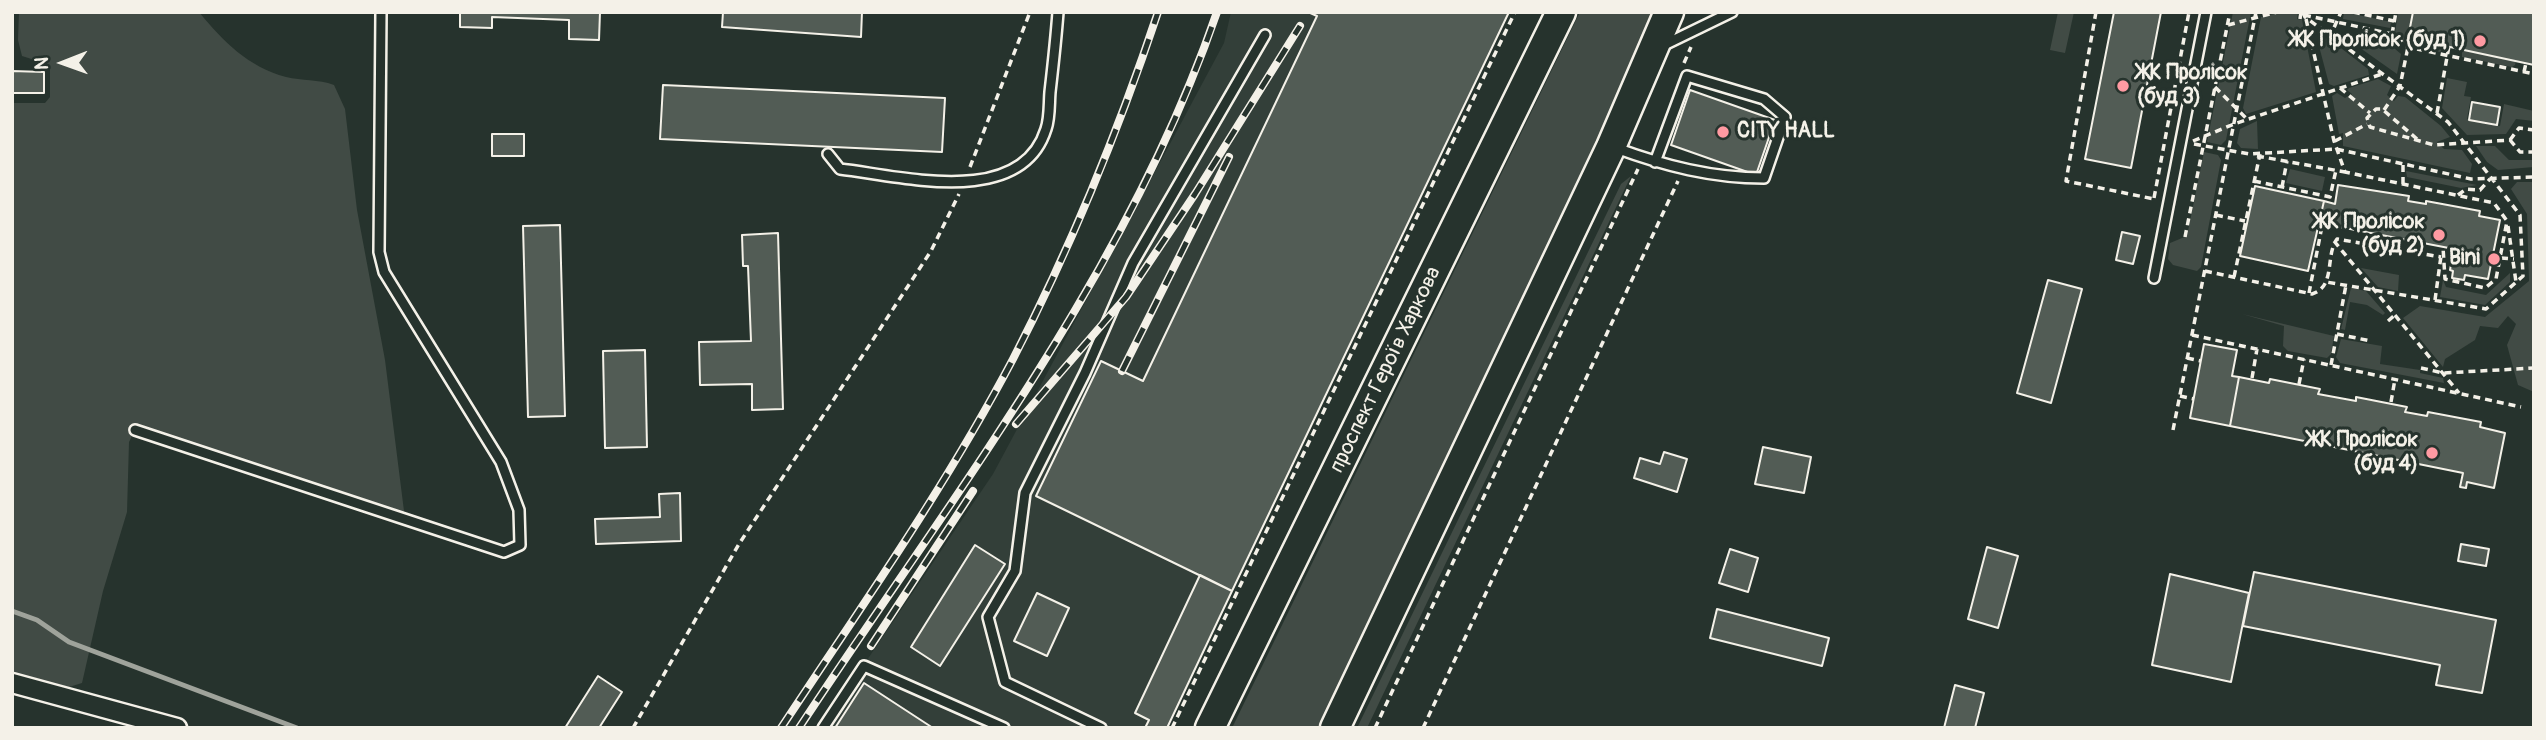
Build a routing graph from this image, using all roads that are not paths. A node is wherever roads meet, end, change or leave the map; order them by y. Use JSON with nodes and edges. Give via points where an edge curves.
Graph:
{"nodes":[{"id":1,"x":381,"y":12,"type":"edge"},
{"id":2,"x":1058,"y":12,"type":"edge"},
{"id":3,"x":1560,"y":12,"type":"edge"},
{"id":4,"x":1670,"y":12,"type":"edge"},
{"id":5,"x":1732,"y":12,"type":"edge"},
{"id":6,"x":2206,"y":12,"type":"edge"},
{"id":7,"x":1720,"y":16,"type":"edge"},
{"id":8,"x":1265,"y":35,"type":"dead end"},
{"id":9,"x":1654,"y":50,"type":"junction"},
{"id":10,"x":1611,"y":147,"type":"junction"},
{"id":11,"x":828,"y":154,"type":"dead end"},
{"id":12,"x":1655,"y":162,"type":"junction"},
{"id":13,"x":2154,"y":278,"type":"dead end"},
{"id":14,"x":135,"y":430,"type":"dead end"},
{"id":15,"x":12,"y":683,"type":"edge"},
{"id":16,"x":1001,"y":727,"type":"edge"},
{"id":17,"x":177,"y":728,"type":"edge"},
{"id":18,"x":823,"y":728,"type":"edge"},
{"id":19,"x":1101,"y":728,"type":"edge"},
{"id":20,"x":1210,"y":728,"type":"edge"},
{"id":21,"x":1335,"y":728,"type":"edge"}],
"edges":[{"from":1,"to":14,"type":"lane","via":[[379,252],[384,272],[501,463],[519,510],[520,545],[504,551]]},
{"from":2,"to":11,"type":"lane","via":[[1047,128],[1037,150],[1018,167],[993,179],[964,183],[840,169]]},
{"from":3,"to":20,"type":"main road","name":"проспект Героїв Харкова"},
{"from":4,"to":9,"type":"main road"},
{"from":5,"to":7,"type":"lane"},
{"from":6,"to":13,"type":"lane"},
{"from":7,"to":9,"type":"lane"},
{"from":8,"to":19,"type":"lane","via":[[1133,263],[1085,373],[1025,492],[1015,570],[988,617],[1005,682]]},
{"from":9,"to":10,"type":"main road"},
{"from":10,"to":12,"type":"lane"},
{"from":10,"to":21,"type":"main road"},
{"from":12,"to":12,"type":"lane","via":[[1731,178],[1765,178],[1785,117],[1764,99],[1687,76]]},
{"from":15,"to":17,"type":"street"},
{"from":16,"to":18,"type":"lane","via":[[864,666]]}]}
